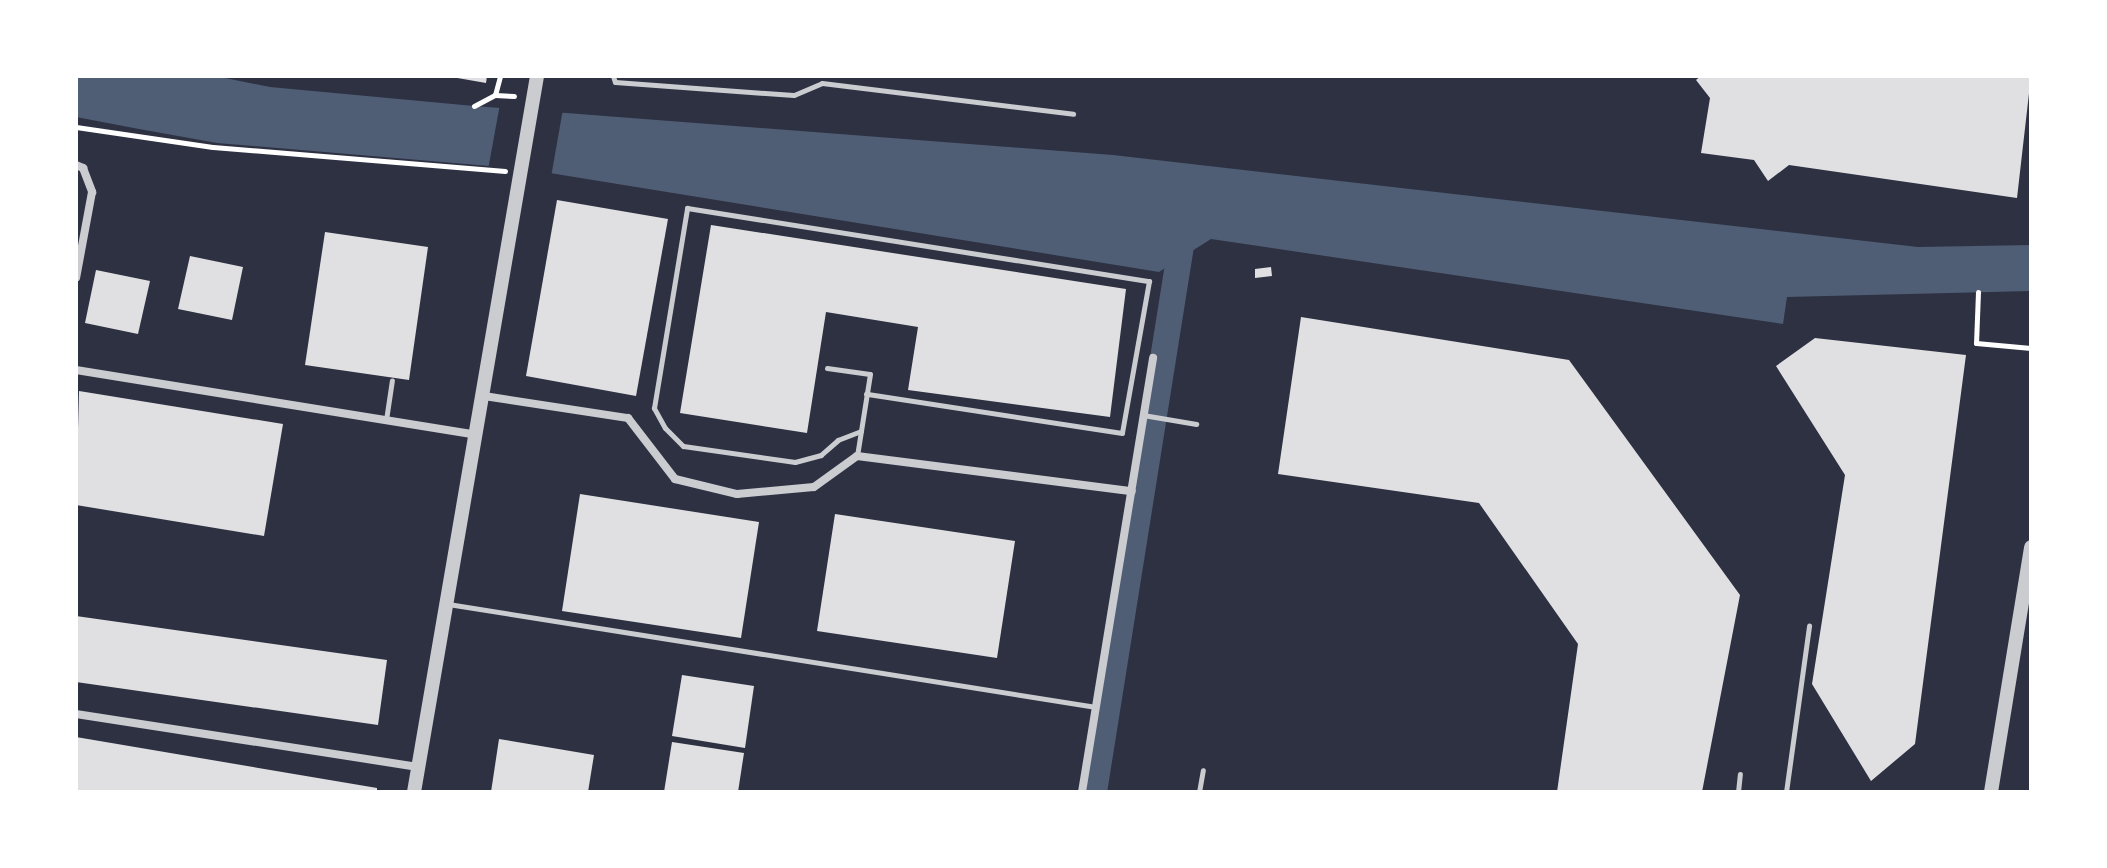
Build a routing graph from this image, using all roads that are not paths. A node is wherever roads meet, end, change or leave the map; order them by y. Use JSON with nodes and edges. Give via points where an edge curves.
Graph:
{"nodes":[{"id":1,"x":537,"y":76,"type":"edge"},
{"id":2,"x":613,"y":76,"type":"edge"},
{"id":3,"x":1073,"y":114,"type":"dead end"},
{"id":4,"x":76,"y":165,"type":"edge"},
{"id":5,"x":76,"y":278,"type":"edge"},
{"id":6,"x":1153,"y":358,"type":"dead end"},
{"id":7,"x":827,"y":368,"type":"dead end"},
{"id":8,"x":76,"y":370,"type":"edge"},
{"id":9,"x":392,"y":380,"type":"dead end"},
{"id":10,"x":866,"y":394,"type":"junction"},
{"id":11,"x":484,"y":396,"type":"junction"},
{"id":12,"x":1142,"y":414,"type":"junction"},
{"id":13,"x":386,"y":420,"type":"junction"},
{"id":14,"x":1196,"y":424,"type":"dead end"},
{"id":15,"x":861,"y":431,"type":"junction"},
{"id":16,"x":478,"y":435,"type":"junction"},
{"id":17,"x":857,"y":456,"type":"junction"},
{"id":18,"x":1132,"y":491,"type":"junction"},
{"id":19,"x":2031,"y":547,"type":"edge"},
{"id":20,"x":447,"y":604,"type":"junction"},
{"id":21,"x":2026,"y":620,"type":"edge"},
{"id":22,"x":1809,"y":626,"type":"dead end"},
{"id":23,"x":1096,"y":707,"type":"junction"},
{"id":24,"x":76,"y":714,"type":"edge"},
{"id":25,"x":418,"y":767,"type":"junction"},
{"id":26,"x":1203,"y":770,"type":"dead end"},
{"id":27,"x":1740,"y":774,"type":"dead end"},
{"id":28,"x":414,"y":792,"type":"edge"},
{"id":29,"x":1082,"y":792,"type":"edge"},
{"id":30,"x":1199,"y":792,"type":"edge"},
{"id":31,"x":1738,"y":792,"type":"edge"},
{"id":32,"x":1786,"y":792,"type":"edge"},
{"id":33,"x":1991,"y":792,"type":"edge"}],
"edges":[{"from":1,"to":11,"type":"street"},
{"from":2,"to":3,"type":"lane","via":[[615,82],[794,95],[822,83]]},
{"from":4,"to":5,"type":"street","via":[[83,168],[92,192]]},
{"from":6,"to":12,"type":"street"},
{"from":7,"to":10,"type":"lane","via":[[870,374]]},
{"from":8,"to":13,"type":"street"},
{"from":9,"to":13,"type":"lane"},
{"from":10,"to":15,"type":"lane"},
{"from":10,"to":15,"type":"lane","via":[[1122,433],[1149,281],[687,208],[654,408],[665,428],[683,446],[795,462],[821,455],[838,440]]},
{"from":11,"to":16,"type":"street"},
{"from":11,"to":17,"type":"street","via":[[628,418],[675,479],[737,494],[814,487]]},
{"from":12,"to":14,"type":"lane"},
{"from":12,"to":18,"type":"street"},
{"from":13,"to":16,"type":"street"},
{"from":15,"to":17,"type":"lane"},
{"from":16,"to":20,"type":"street"},
{"from":17,"to":18,"type":"street"},
{"from":18,"to":23,"type":"street"},
{"from":19,"to":21,"type":"street"},
{"from":20,"to":23,"type":"lane"},
{"from":20,"to":25,"type":"street"},
{"from":21,"to":33,"type":"street"},
{"from":22,"to":32,"type":"lane"},
{"from":23,"to":29,"type":"street"},
{"from":24,"to":25,"type":"street"},
{"from":25,"to":28,"type":"street"},
{"from":26,"to":30,"type":"lane"},
{"from":27,"to":31,"type":"lane"}]}
